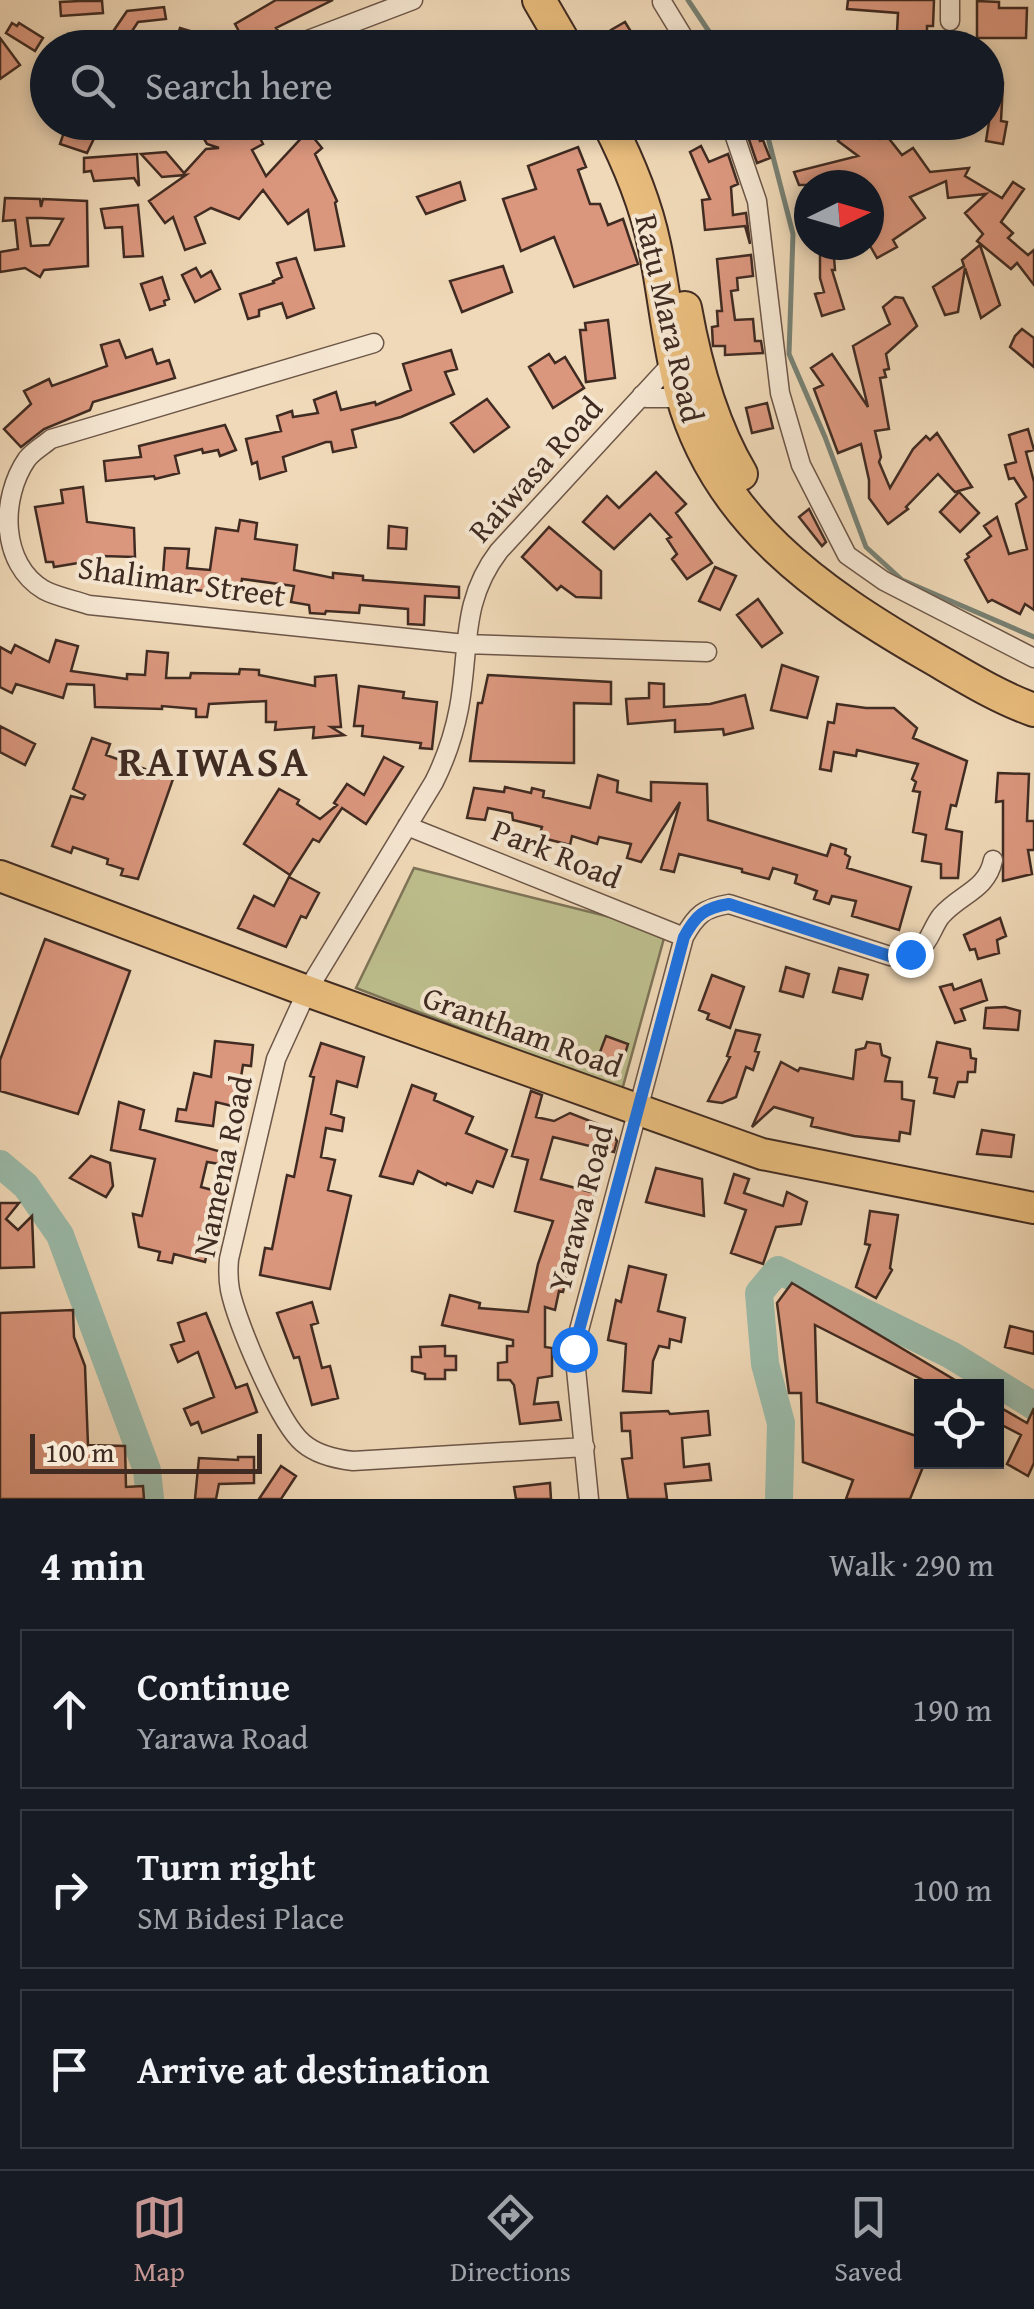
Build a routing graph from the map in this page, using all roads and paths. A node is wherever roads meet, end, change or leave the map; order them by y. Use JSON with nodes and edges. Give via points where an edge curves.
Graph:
{"nodes":[{"id":1,"x":413,"y":0,"type":"edge"},
{"id":2,"x":538,"y":0,"type":"edge"},
{"id":3,"x":561,"y":0,"type":"edge"},
{"id":4,"x":950,"y":0,"type":"edge"},
{"id":5,"x":662,"y":2,"type":"edge"},
{"id":6,"x":950,"y":21,"type":"dead end"},
{"id":7,"x":334,"y":30,"type":"edge"},
{"id":8,"x":556,"y":30,"type":"edge"},
{"id":9,"x":578,"y":30,"type":"edge"},
{"id":10,"x":679,"y":30,"type":"edge"},
{"id":11,"x":616,"y":140,"type":"edge"},
{"id":12,"x":640,"y":140,"type":"edge"},
{"id":13,"x":736,"y":140,"type":"edge"},
{"id":14,"x":374,"y":343,"type":"dead end"},
{"id":15,"x":674,"y":361,"type":"junction"},
{"id":16,"x":642,"y":395,"type":"junction"},
{"id":17,"x":683,"y":398,"type":"junction"},
{"id":18,"x":465,"y":644,"type":"junction"},
{"id":19,"x":707,"y":652,"type":"dead end"},
{"id":20,"x":1034,"y":658,"type":"edge"},
{"id":21,"x":1034,"y":689,"type":"edge"},
{"id":22,"x":1034,"y":710,"type":"edge"},
{"id":23,"x":406,"y":826,"type":"junction"},
{"id":24,"x":993,"y":860,"type":"dead end"},
{"id":25,"x":0,"y":876,"type":"edge"},
{"id":26,"x":684,"y":937,"type":"junction"},
{"id":27,"x":306,"y":991,"type":"junction"},
{"id":28,"x":638,"y":1110,"type":"junction"},
{"id":29,"x":1034,"y":1208,"type":"edge"},
{"id":30,"x":584,"y":1447,"type":"junction"},
{"id":31,"x":589,"y":1499,"type":"edge"}],
"edges":[{"from":1,"to":7,"type":"street"},
{"from":2,"to":8,"type":"highway"},
{"from":3,"to":9,"type":"highway"},
{"from":4,"to":6,"type":"street"},
{"from":5,"to":10,"type":"street"},
{"from":11,"to":15,"type":"highway","name":"Ratu Mara Road","via":[[646,214]]},
{"from":12,"to":21,"type":"highway","name":"Ratu Mara Road","via":[[670,226],[706,388],[746,483],[786,532],[837,575],[920,630]]},
{"from":13,"to":20,"type":"street","via":[[756,201],[780,393],[801,465],[847,555]]},
{"from":14,"to":18,"type":"street","name":"Shalimar Street","via":[[52,439],[28,456],[10,494],[6,532],[18,565],[43,589],[89,604]]},
{"from":15,"to":16,"type":"street","name":"Raiwasa Road"},
{"from":15,"to":17,"type":"highway","name":"Ratu Mara Road"},
{"from":16,"to":17,"type":"street"},
{"from":16,"to":18,"type":"street","name":"Raiwasa Road","via":[[490,564],[474,593]]},
{"from":17,"to":22,"type":"highway","name":"Ratu Mara Road","via":[[730,498],[786,560],[969,681]]},
{"from":18,"to":19,"type":"street","name":"Shalimar Street"},
{"from":18,"to":23,"type":"street","name":"Namena Road","via":[[460,707],[448,749]]},
{"from":23,"to":26,"type":"street","name":"Park Road"},
{"from":23,"to":27,"type":"street","name":"Namena Road"},
{"from":24,"to":26,"type":"street","via":[[982,886],[949,908],[922,948],[910,954],[890,956],[729,904],[696,915]]},
{"from":25,"to":27,"type":"main road","name":"Grantham Road"},
{"from":26,"to":28,"type":"street","name":"Yarawa Road"},
{"from":27,"to":28,"type":"main road","name":"Grantham Road"},
{"from":27,"to":30,"type":"street","name":"Namena Road","via":[[276,1059],[229,1259],[234,1304],[287,1426],[319,1453],[353,1461]]},
{"from":28,"to":29,"type":"main road","name":"Grantham Road","via":[[762,1154]]},
{"from":28,"to":30,"type":"street","name":"Yarawa Road","via":[[574,1349]]},
{"from":30,"to":31,"type":"street","name":"Yarawa Road"}]}
